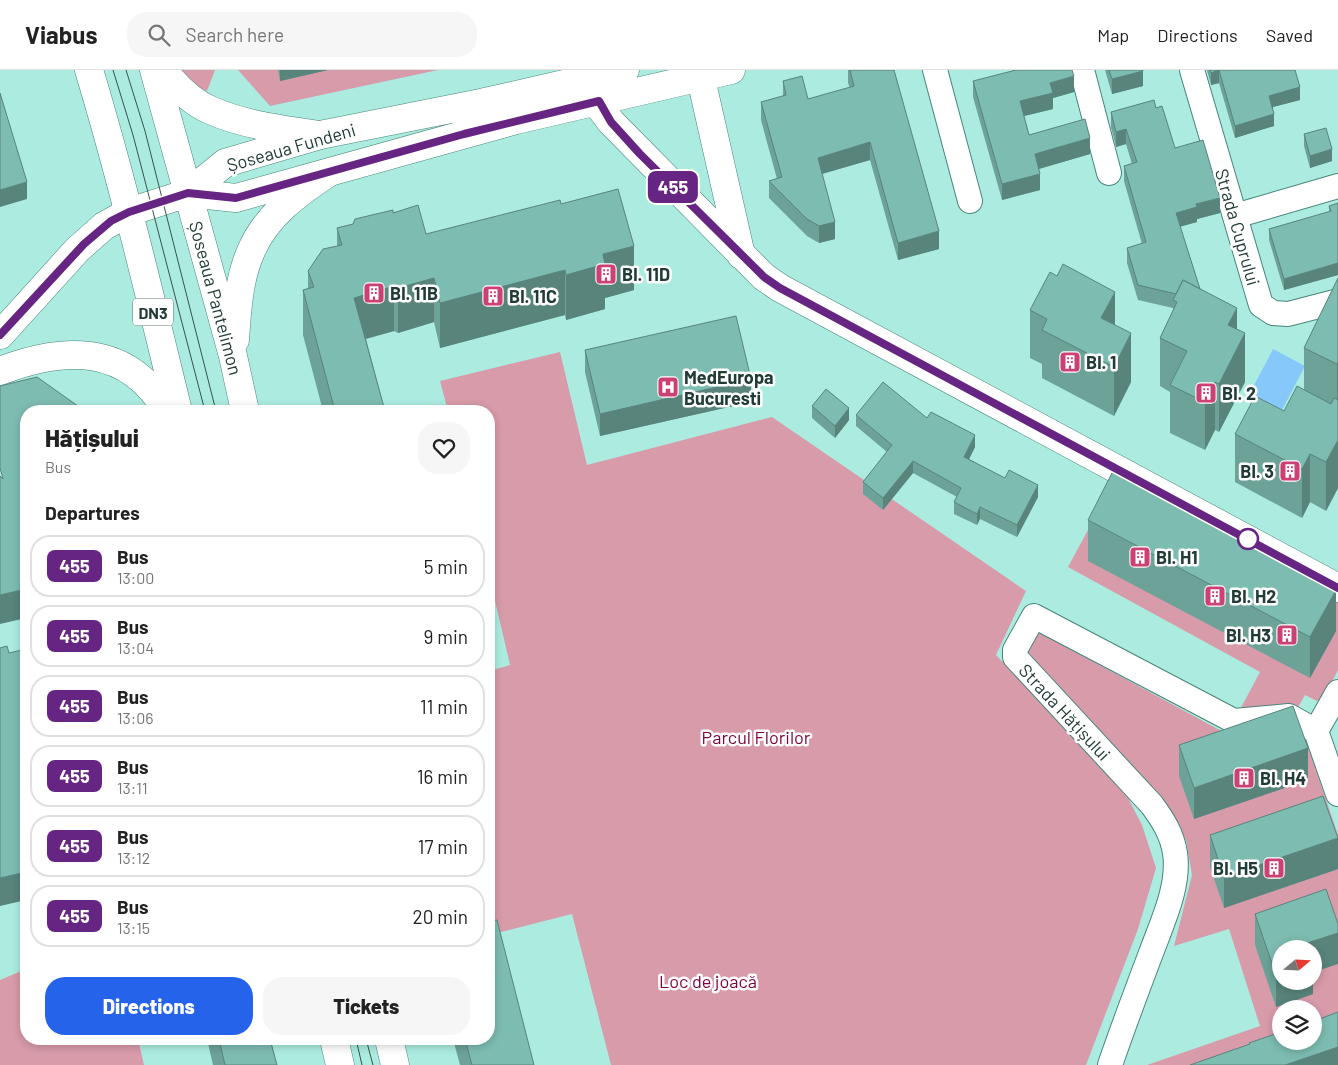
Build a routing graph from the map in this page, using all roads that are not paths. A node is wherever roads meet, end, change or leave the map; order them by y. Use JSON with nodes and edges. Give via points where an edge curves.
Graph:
{"nodes":[{"id":1,"x":89,"y":70,"type":"edge"},
{"id":2,"x":154,"y":70,"type":"edge"},
{"id":3,"x":163,"y":70,"type":"edge"},
{"id":4,"x":625,"y":70,"type":"edge"},
{"id":5,"x":731,"y":70,"type":"edge"},
{"id":6,"x":935,"y":70,"type":"edge"},
{"id":7,"x":1082,"y":70,"type":"edge"},
{"id":8,"x":1192,"y":70,"type":"edge"},
{"id":9,"x":700,"y":74,"type":"edge"},
{"id":10,"x":596,"y":89,"type":"junction"},
{"id":11,"x":320,"y":135,"type":"junction"},
{"id":12,"x":328,"y":173,"type":"junction"},
{"id":13,"x":1109,"y":173,"type":"dead end"},
{"id":14,"x":1338,"y":186,"type":"edge"},
{"id":15,"x":188,"y":193,"type":"junction"},
{"id":16,"x":970,"y":201,"type":"dead end"},
{"id":17,"x":129,"y":212,"type":"junction"},
{"id":18,"x":1235,"y":216,"type":"junction"},
{"id":19,"x":741,"y":255,"type":"junction"},
{"id":20,"x":1338,"y":301,"type":"edge"},
{"id":21,"x":0,"y":335,"type":"edge"},
{"id":22,"x":233,"y":356,"type":"junction"},
{"id":23,"x":0,"y":371,"type":"edge"},
{"id":24,"x":163,"y":405,"type":"edge"},
{"id":25,"x":177,"y":405,"type":"edge"},
{"id":26,"x":244,"y":405,"type":"edge"},
{"id":27,"x":1338,"y":588,"type":"edge"},
{"id":28,"x":1338,"y":692,"type":"edge"},
{"id":29,"x":1316,"y":731,"type":"junction"},
{"id":30,"x":1338,"y":794,"type":"edge"},
{"id":31,"x":335,"y":1045,"type":"edge"},
{"id":32,"x":390,"y":1045,"type":"edge"},
{"id":33,"x":340,"y":1065,"type":"edge"},
{"id":34,"x":395,"y":1065,"type":"edge"},
{"id":35,"x":1110,"y":1065,"type":"edge"}],
"edges":[{"from":1,"to":17,"type":"main road","number":"DN3"},
{"from":2,"to":15,"type":"main road","name":"Șoseaua Pantelimon"},
{"from":3,"to":11,"type":"main road","via":[[187,95],[209,110],[274,128]]},
{"from":4,"to":10,"type":"main road","name":"Șoseaua Fundeni"},
{"from":5,"to":9,"type":"main road","name":"Șoseaua Fundeni"},
{"from":6,"to":16,"type":"street"},
{"from":7,"to":13,"type":"street"},
{"from":8,"to":18,"type":"street","name":"Strada Cuprului"},
{"from":9,"to":10,"type":"main road","name":"Șoseaua Fundeni"},
{"from":9,"to":19,"type":"main road"},
{"from":10,"to":11,"type":"main road","name":"Șoseaua Fundeni","via":[[490,101]]},
{"from":10,"to":12,"type":"main road","name":"Șoseaua Fundeni","via":[[499,124]]},
{"from":10,"to":19,"type":"main road","via":[[602,110],[617,129]]},
{"from":11,"to":15,"type":"main road","name":"Șoseaua Fundeni","via":[[225,163]]},
{"from":12,"to":15,"type":"main road","name":"Șoseaua Fundeni","via":[[236,198]]},
{"from":12,"to":22,"type":"main road","via":[[283,206],[252,248],[243,278]]},
{"from":14,"to":18,"type":"street"},
{"from":15,"to":17,"type":"main road"},
{"from":15,"to":22,"type":"main road","name":"Șoseaua Pantelimon"},
{"from":17,"to":21,"type":"main road","via":[[111,221],[84,244]]},
{"from":17,"to":25,"type":"main road","number":"DN3"},
{"from":18,"to":20,"type":"street","name":"Strada Cuprului","via":[[1261,305],[1273,314],[1288,314]]},
{"from":19,"to":27,"type":"main road","via":[[764,277],[795,298]]},
{"from":22,"to":26,"type":"main road","name":"Șoseaua Pantelimon"},
{"from":23,"to":24,"type":"main road","via":[[56,356],[98,357],[136,374]]},
{"from":28,"to":29,"type":"street"},
{"from":29,"to":30,"type":"street"},
{"from":29,"to":35,"type":"street","name":"Strada Hățișului","via":[[1289,716],[1234,721],[1034,616],[1015,650],[1015,657],[1152,805],[1171,837],[1175,854],[1175,873],[1167,908]]},
{"from":31,"to":33,"type":"main road"},
{"from":32,"to":34,"type":"main road"}]}
